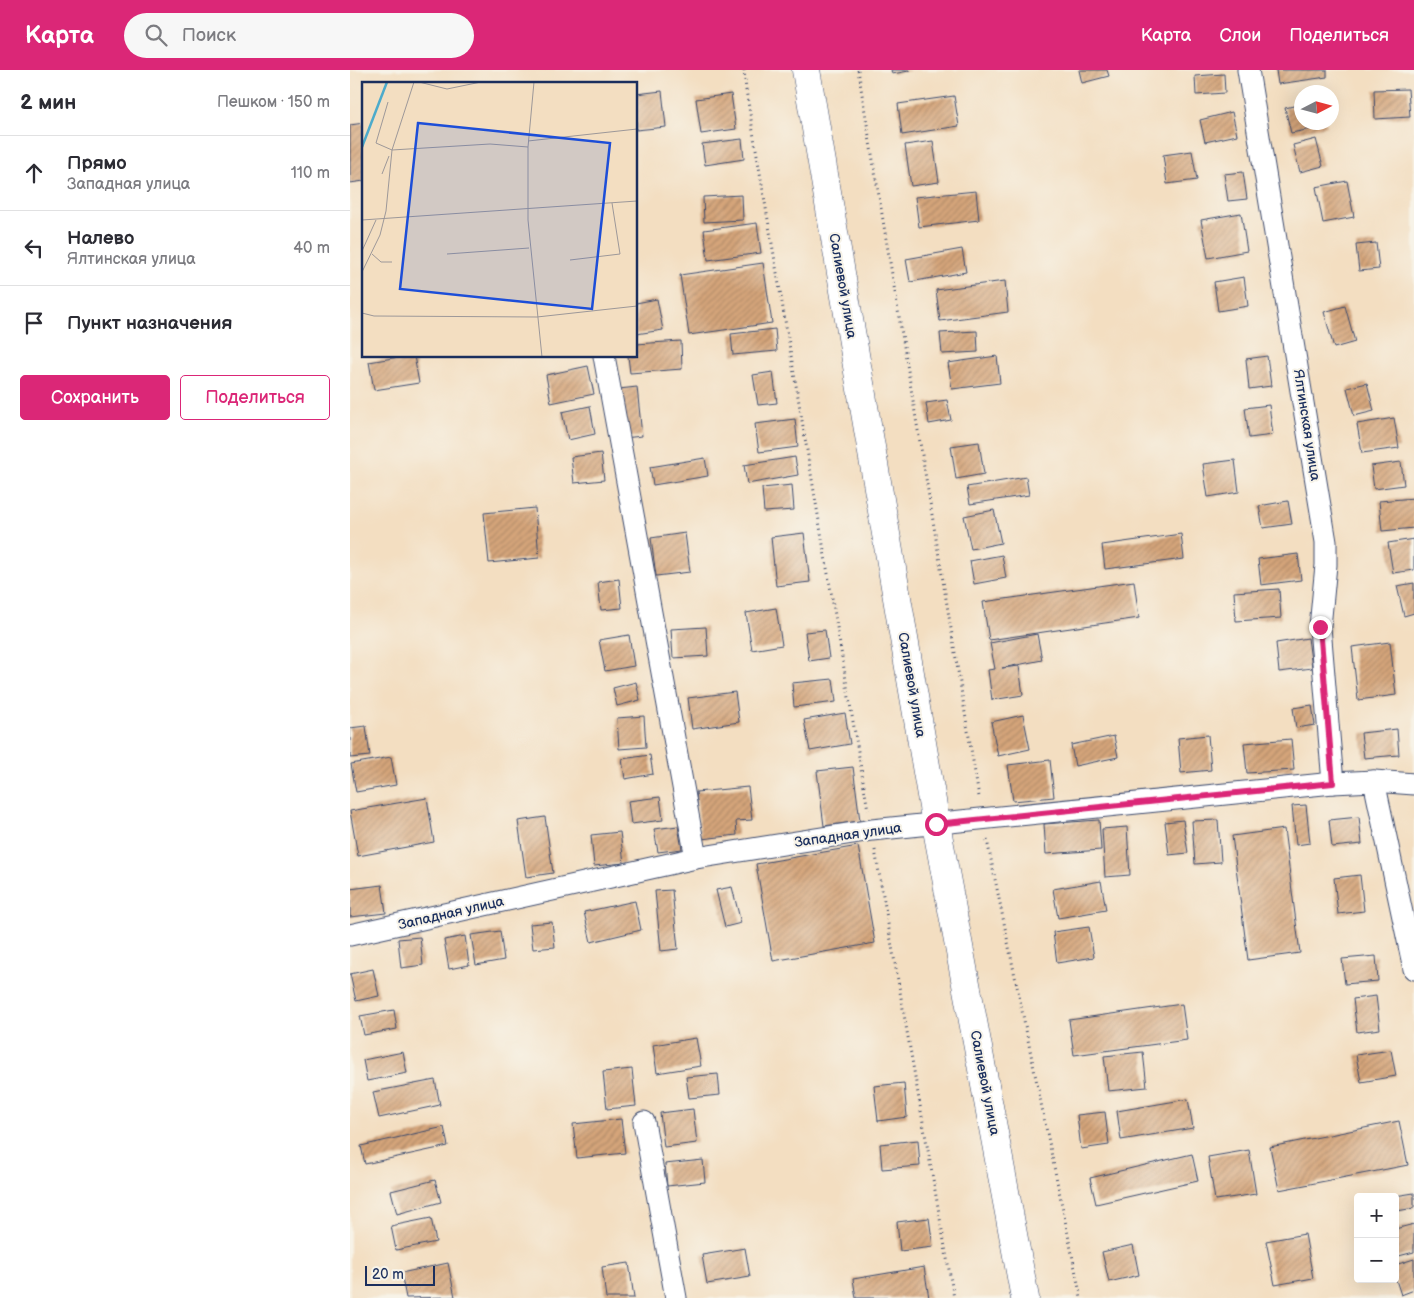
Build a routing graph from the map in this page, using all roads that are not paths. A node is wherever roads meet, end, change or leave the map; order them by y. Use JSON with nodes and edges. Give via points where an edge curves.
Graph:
{"nodes":[{"id":1,"x":806,"y":70,"type":"edge"},
{"id":2,"x":1248,"y":70,"type":"edge"},
{"id":3,"x":604,"y":358,"type":"edge"},
{"id":4,"x":1374,"y":781,"type":"junction"},
{"id":5,"x":1333,"y":783,"type":"junction"},
{"id":6,"x":1414,"y":784,"type":"edge"},
{"id":7,"x":936,"y":824,"type":"junction"},
{"id":8,"x":696,"y":858,"type":"junction"},
{"id":9,"x":350,"y":936,"type":"edge"},
{"id":10,"x":1414,"y":969,"type":"edge"},
{"id":11,"x":644,"y":1122,"type":"dead end"},
{"id":12,"x":676,"y":1298,"type":"edge"},
{"id":13,"x":1025,"y":1298,"type":"edge"}],
"edges":[{"from":1,"to":7,"type":"main road","name":"Салиевой улица"},
{"from":2,"to":5,"type":"street","name":"Ялтинская улица","via":[[1326,542],[1320,627]]},
{"from":3,"to":8,"type":"street"},
{"from":4,"to":5,"type":"street","name":"Западная улица"},
{"from":4,"to":6,"type":"street","name":"Западная улица"},
{"from":4,"to":10,"type":"street"},
{"from":5,"to":7,"type":"street","name":"Западная улица"},
{"from":7,"to":8,"type":"street","name":"Западная улица","via":[[872,830]]},
{"from":7,"to":13,"type":"main road","name":"Салиевой улица"},
{"from":8,"to":9,"type":"street","name":"Западная улица"},
{"from":11,"to":12,"type":"street"}]}
